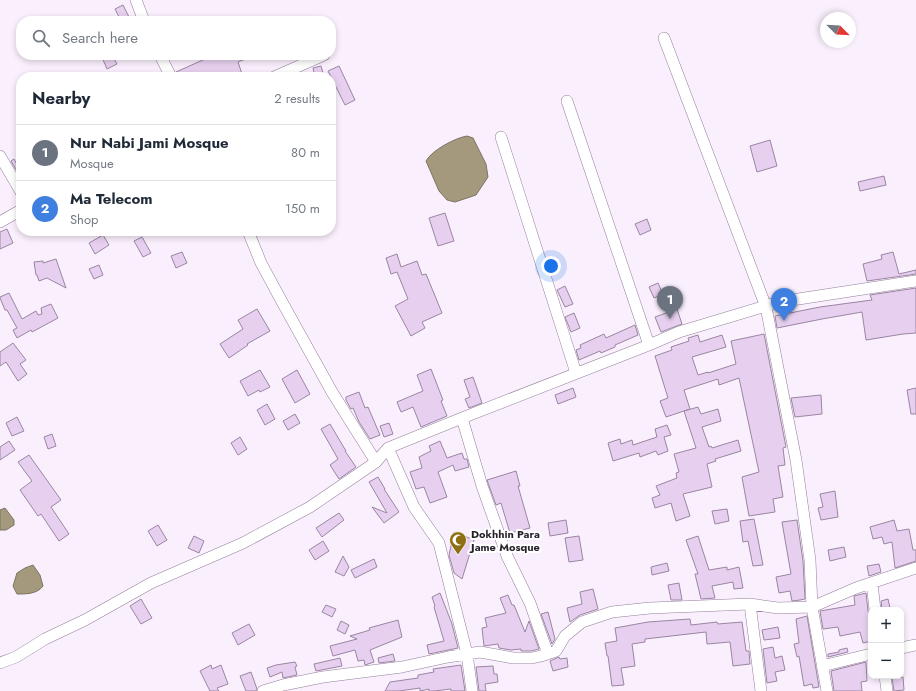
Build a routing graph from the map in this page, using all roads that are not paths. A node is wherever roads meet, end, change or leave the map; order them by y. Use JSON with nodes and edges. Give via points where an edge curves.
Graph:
{"nodes":[{"id":1,"x":136,"y":0,"type":"edge"},
{"id":2,"x":142,"y":16,"type":"edge"},
{"id":3,"x":664,"y":38,"type":"dead end"},
{"id":4,"x":162,"y":60,"type":"edge"},
{"id":5,"x":313,"y":60,"type":"edge"},
{"id":6,"x":168,"y":72,"type":"edge"},
{"id":7,"x":285,"y":72,"type":"edge"},
{"id":8,"x":566,"y":101,"type":"dead end"},
{"id":9,"x":501,"y":137,"type":"dead end"},
{"id":10,"x":0,"y":156,"type":"edge"},
{"id":11,"x":16,"y":183,"type":"edge"},
{"id":12,"x":16,"y":213,"type":"edge"},
{"id":13,"x":0,"y":222,"type":"edge"},
{"id":14,"x":250,"y":236,"type":"edge"},
{"id":15,"x":916,"y":281,"type":"edge"},
{"id":16,"x":766,"y":307,"type":"junction"},
{"id":17,"x":649,"y":345,"type":"junction"},
{"id":18,"x":576,"y":373,"type":"junction"},
{"id":19,"x":462,"y":418,"type":"junction"},
{"id":20,"x":388,"y":448,"type":"junction"},
{"id":21,"x":376,"y":462,"type":"junction"},
{"id":22,"x":916,"y":568,"type":"edge"},
{"id":23,"x":872,"y":583,"type":"junction"},
{"id":24,"x":750,"y":604,"type":"junction"},
{"id":25,"x":812,"y":607,"type":"junction"},
{"id":26,"x":875,"y":607,"type":"edge"},
{"id":27,"x":916,"y":645,"type":"edge"},
{"id":28,"x":904,"y":647,"type":"edge"},
{"id":29,"x":468,"y":654,"type":"junction"},
{"id":30,"x":548,"y":654,"type":"junction"},
{"id":31,"x":868,"y":655,"type":"edge"},
{"id":32,"x":0,"y":663,"type":"edge"},
{"id":33,"x":822,"y":666,"type":"junction"},
{"id":34,"x":885,"y":679,"type":"edge"},
{"id":35,"x":264,"y":691,"type":"edge"},
{"id":36,"x":472,"y":691,"type":"edge"},
{"id":37,"x":761,"y":691,"type":"edge"},
{"id":38,"x":827,"y":691,"type":"edge"},
{"id":39,"x":887,"y":691,"type":"edge"}],
"edges":[{"from":1,"to":2,"type":"street"},
{"from":3,"to":16,"type":"street"},
{"from":4,"to":6,"type":"street"},
{"from":5,"to":7,"type":"street"},
{"from":8,"to":17,"type":"street"},
{"from":9,"to":18,"type":"street"},
{"from":10,"to":11,"type":"street"},
{"from":12,"to":13,"type":"street"},
{"from":14,"to":21,"type":"street","via":[[261,264],[284,306],[332,392]]},
{"from":15,"to":16,"type":"street","via":[[779,302]]},
{"from":16,"to":17,"type":"street","via":[[679,332]]},
{"from":16,"to":25,"type":"street","via":[[796,460],[810,560]]},
{"from":17,"to":18,"type":"street"},
{"from":18,"to":19,"type":"street"},
{"from":19,"to":20,"type":"street"},
{"from":19,"to":30,"type":"street","via":[[482,486],[507,556],[530,603]]},
{"from":20,"to":21,"type":"street"},
{"from":20,"to":29,"type":"street","via":[[414,507],[439,544]]},
{"from":21,"to":32,"type":"street","via":[[310,507],[243,543],[151,584],[45,639],[16,657]]},
{"from":22,"to":23,"type":"street"},
{"from":23,"to":25,"type":"street"},
{"from":23,"to":26,"type":"street"},
{"from":24,"to":25,"type":"street","via":[[778,608]]},
{"from":24,"to":30,"type":"street","via":[[612,612],[582,622],[565,636],[556,651]]},
{"from":24,"to":37,"type":"street"},
{"from":25,"to":33,"type":"street"},
{"from":27,"to":28,"type":"street"},
{"from":29,"to":30,"type":"street","via":[[480,652],[513,658],[532,658]]},
{"from":29,"to":35,"type":"street","via":[[402,667],[323,677]]},
{"from":29,"to":36,"type":"street"},
{"from":31,"to":33,"type":"street"},
{"from":33,"to":38,"type":"street"},
{"from":34,"to":39,"type":"street"}]}
